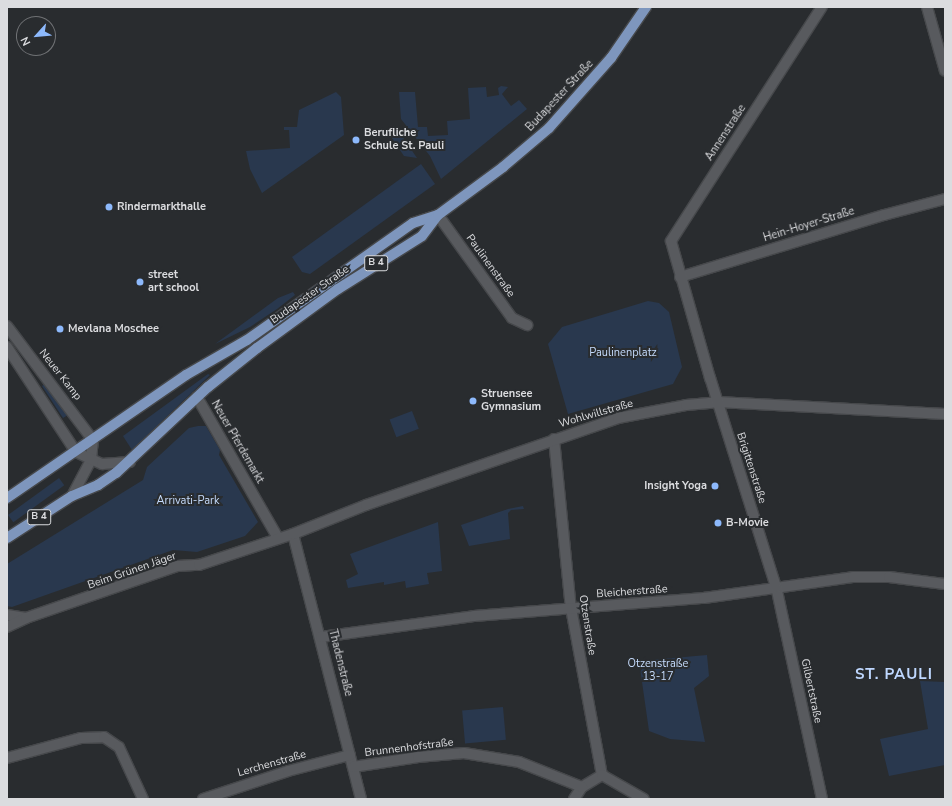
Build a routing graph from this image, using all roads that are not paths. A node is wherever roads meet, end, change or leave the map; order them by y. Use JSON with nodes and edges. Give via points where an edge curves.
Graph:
{"nodes":[{"id":1,"x":646,"y":7,"type":"edge"},
{"id":2,"x":822,"y":7,"type":"edge"},
{"id":3,"x":927,"y":7,"type":"edge"},
{"id":4,"x":945,"y":71,"type":"edge"},
{"id":5,"x":945,"y":199,"type":"edge"},
{"id":6,"x":438,"y":215,"type":"junction"},
{"id":7,"x":680,"y":277,"type":"junction"},
{"id":8,"x":527,"y":325,"type":"dead end"},
{"id":9,"x":7,"y":326,"type":"edge"},
{"id":10,"x":7,"y":348,"type":"edge"},
{"id":11,"x":197,"y":397,"type":"junction"},
{"id":12,"x":718,"y":402,"type":"junction"},
{"id":13,"x":945,"y":414,"type":"edge"},
{"id":14,"x":554,"y":439,"type":"junction"},
{"id":15,"x":93,"y":440,"type":"junction"},
{"id":16,"x":76,"y":452,"type":"junction"},
{"id":17,"x":91,"y":460,"type":"junction"},
{"id":18,"x":130,"y":462,"type":"junction"},
{"id":19,"x":72,"y":496,"type":"junction"},
{"id":20,"x":7,"y":498,"type":"edge"},
{"id":21,"x":293,"y":534,"type":"junction"},
{"id":22,"x":7,"y":538,"type":"edge"},
{"id":23,"x":278,"y":538,"type":"junction"},
{"id":24,"x":945,"y":584,"type":"edge"},
{"id":25,"x":776,"y":587,"type":"junction"},
{"id":26,"x":571,"y":608,"type":"junction"},
{"id":27,"x":7,"y":615,"type":"edge"},
{"id":28,"x":26,"y":618,"type":"junction"},
{"id":29,"x":7,"y":627,"type":"edge"},
{"id":30,"x":321,"y":637,"type":"junction"},
{"id":31,"x":350,"y":755,"type":"junction"},
{"id":32,"x":7,"y":758,"type":"edge"},
{"id":33,"x":353,"y":767,"type":"junction"},
{"id":34,"x":602,"y":775,"type":"junction"},
{"id":35,"x":582,"y":787,"type":"junction"},
{"id":36,"x":143,"y":799,"type":"edge"},
{"id":37,"x":203,"y":799,"type":"edge"},
{"id":38,"x":361,"y":799,"type":"edge"},
{"id":39,"x":574,"y":799,"type":"edge"},
{"id":40,"x":644,"y":799,"type":"edge"},
{"id":41,"x":822,"y":799,"type":"edge"}],
"edges":[{"from":1,"to":6,"type":"main road","name":"Budapester Straße","number":"B 4","via":[[611,58],[549,128],[503,167]]},
{"from":2,"to":7,"type":"street","name":"Annenstraße","via":[[671,241]]},
{"from":3,"to":4,"type":"street"},
{"from":5,"to":7,"type":"street","name":"Hein-Hoyer-Straße"},
{"from":6,"to":8,"type":"street","name":"Paulinenstraße","via":[[512,318]]},
{"from":6,"to":11,"type":"main road","name":"Budapester Straße","number":"B 4","via":[[422,236],[301,315]]},
{"from":6,"to":15,"type":"main road","name":"Budapester Straße","number":"B 4","via":[[412,223],[243,342],[196,368]]},
{"from":7,"to":12,"type":"street"},
{"from":9,"to":15,"type":"street","name":"Neuer Kamp"},
{"from":10,"to":16,"type":"street"},
{"from":11,"to":18,"type":"main road","name":"Neuer Pferdemarkt","number":"B 4"},
{"from":11,"to":23,"type":"street","name":"Neuer Pferdemarkt"},
{"from":12,"to":13,"type":"street","name":"Wohlwillstraße"},
{"from":12,"to":14,"type":"street","name":"Wohlwillstraße","via":[[686,405],[618,418]]},
{"from":12,"to":25,"type":"street","name":"Brigittenstraße"},
{"from":14,"to":21,"type":"street","name":"Wohlwillstraße"},
{"from":14,"to":26,"type":"street","name":"Otzenstraße"},
{"from":15,"to":16,"type":"main road","number":"B 4"},
{"from":15,"to":17,"type":"street","name":"Neuer Pferdemarkt"},
{"from":16,"to":17,"type":"street"},
{"from":16,"to":20,"type":"main road","number":"B 4"},
{"from":17,"to":18,"type":"street","via":[[110,464]]},
{"from":17,"to":19,"type":"street","name":"Neuer Pferdemarkt"},
{"from":18,"to":19,"type":"main road","name":"Neuer Pferdemarkt","number":"B 4","via":[[98,485]]},
{"from":19,"to":22,"type":"main road","name":"Neuer Pferdemarkt","number":"B 4"},
{"from":21,"to":23,"type":"street","name":"Beim Grünen Jäger"},
{"from":21,"to":30,"type":"street","name":"Thadenstraße"},
{"from":23,"to":28,"type":"street","name":"Beim Grünen Jäger","via":[[199,565],[178,566]]},
{"from":24,"to":25,"type":"street","name":"Bleicherstraße","via":[[866,577]]},
{"from":25,"to":26,"type":"street","name":"Bleicherstraße","via":[[704,598]]},
{"from":25,"to":41,"type":"street","name":"Gilbertstraße"},
{"from":26,"to":30,"type":"street","name":"Bleicherstraße","via":[[474,616]]},
{"from":26,"to":34,"type":"street","name":"Otzenstraße"},
{"from":27,"to":28,"type":"street","name":"Beim Grünen Jäger"},
{"from":28,"to":29,"type":"street","name":"Beim Grünen Jäger"},
{"from":30,"to":31,"type":"street","name":"Thadenstraße"},
{"from":31,"to":33,"type":"street","name":"Thadenstraße"},
{"from":31,"to":37,"type":"street","name":"Lerchenstraße","via":[[288,771]]},
{"from":32,"to":36,"type":"street","via":[[81,738],[104,737],[119,747]]},
{"from":33,"to":35,"type":"street","name":"Brunnenhofstraße","via":[[464,753],[519,762]]},
{"from":33,"to":38,"type":"street","name":"Thadenstraße"},
{"from":34,"to":35,"type":"street"},
{"from":34,"to":40,"type":"street"},
{"from":35,"to":39,"type":"street"}]}
